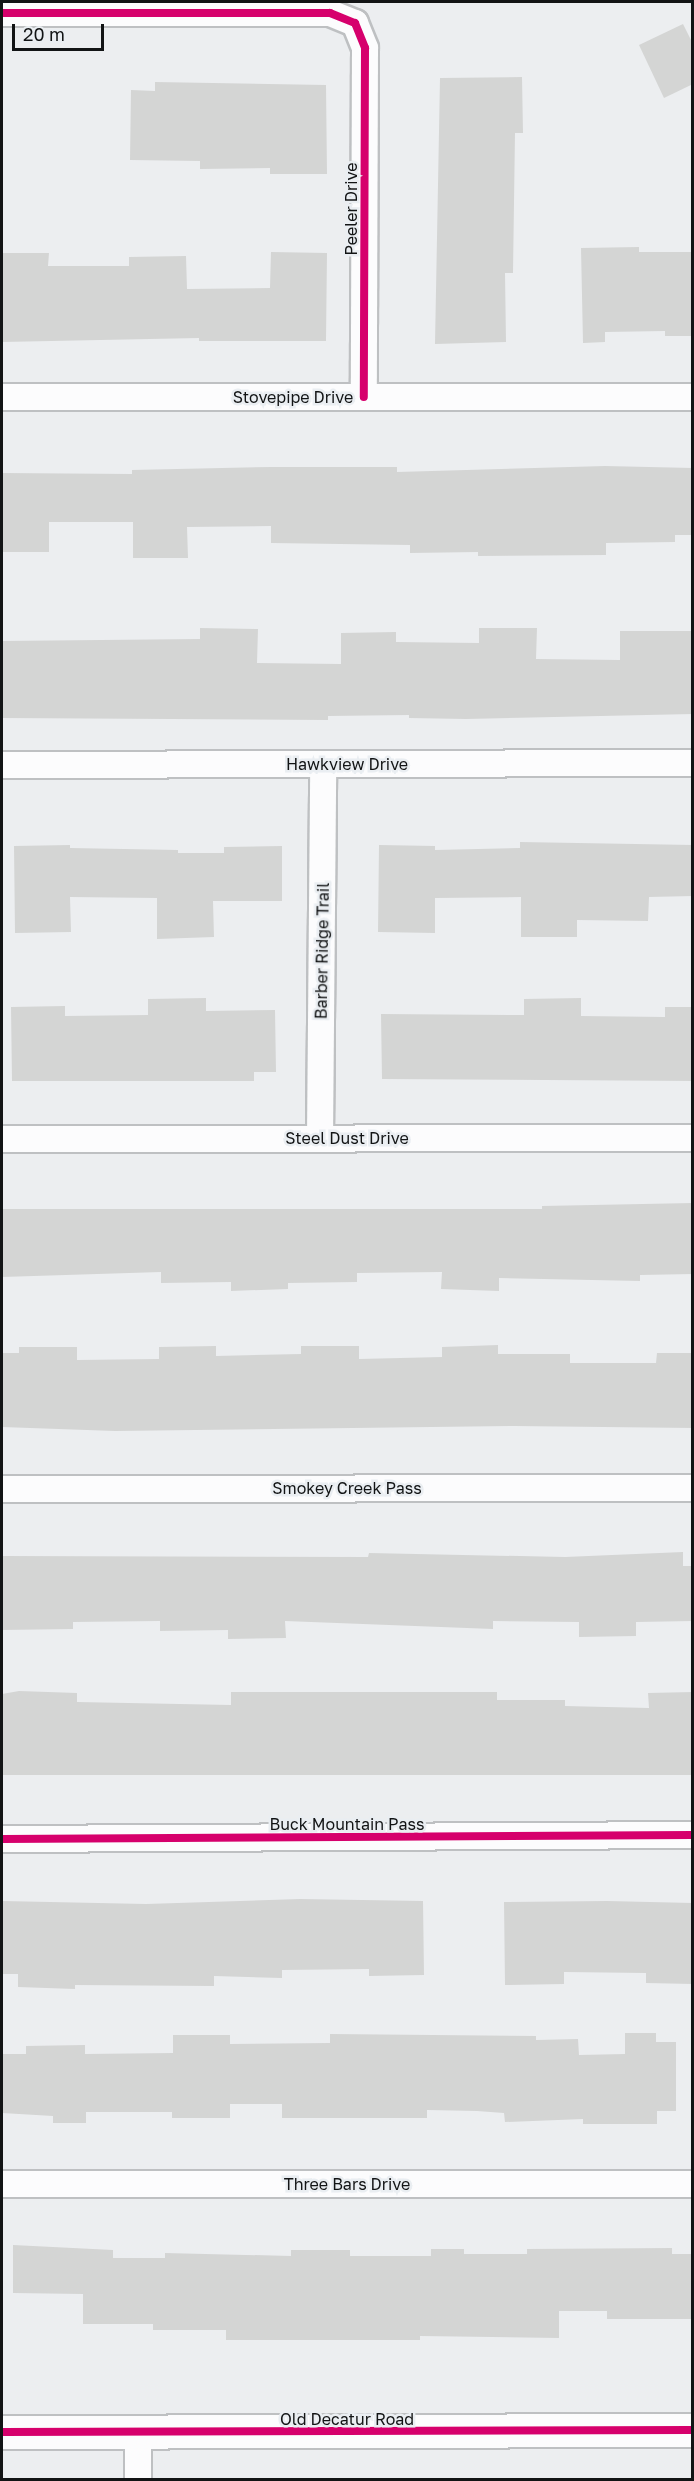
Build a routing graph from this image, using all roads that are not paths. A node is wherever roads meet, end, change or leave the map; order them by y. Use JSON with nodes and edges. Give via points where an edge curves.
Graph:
{"nodes":[{"id":1,"x":2,"y":13,"type":"edge"},
{"id":2,"x":2,"y":397,"type":"edge"},
{"id":3,"x":364,"y":397,"type":"junction"},
{"id":4,"x":693,"y":397,"type":"edge"},
{"id":5,"x":693,"y":763,"type":"edge"},
{"id":6,"x":324,"y":764,"type":"junction"},
{"id":7,"x":2,"y":765,"type":"edge"},
{"id":8,"x":320,"y":1137,"type":"junction"},
{"id":9,"x":693,"y":1138,"type":"edge"},
{"id":10,"x":2,"y":1139,"type":"edge"},
{"id":11,"x":693,"y":1488,"type":"edge"},
{"id":12,"x":2,"y":1489,"type":"edge"},
{"id":13,"x":693,"y":1834,"type":"edge"},
{"id":14,"x":2,"y":1839,"type":"edge"},
{"id":15,"x":2,"y":2184,"type":"edge"},
{"id":16,"x":693,"y":2184,"type":"edge"},
{"id":17,"x":693,"y":2430,"type":"edge"},
{"id":18,"x":2,"y":2433,"type":"edge"},
{"id":19,"x":138,"y":2433,"type":"junction"},
{"id":20,"x":138,"y":2480,"type":"edge"}],
"edges":[{"from":1,"to":3,"type":"street","name":"Peeler Drive","via":[[330,13],[355,23],[365,48]]},
{"from":2,"to":3,"type":"street","name":"Stovepipe Drive"},
{"from":3,"to":4,"type":"street","name":"Stovepipe Drive"},
{"from":5,"to":6,"type":"street","name":"Hawkview Drive"},
{"from":6,"to":7,"type":"street","name":"Hawkview Drive"},
{"from":6,"to":8,"type":"street","name":"Barber Ridge Trail"},
{"from":8,"to":9,"type":"street","name":"Steel Dust Drive"},
{"from":8,"to":10,"type":"street","name":"Steel Dust Drive"},
{"from":11,"to":12,"type":"street","name":"Smokey Creek Pass"},
{"from":13,"to":14,"type":"street","name":"Buck Mountain Pass"},
{"from":15,"to":16,"type":"street","name":"Three Bars Drive"},
{"from":17,"to":19,"type":"main road","name":"Old Decatur Road"},
{"from":18,"to":19,"type":"main road","name":"Old Decatur Road"},
{"from":19,"to":20,"type":"street"}]}
